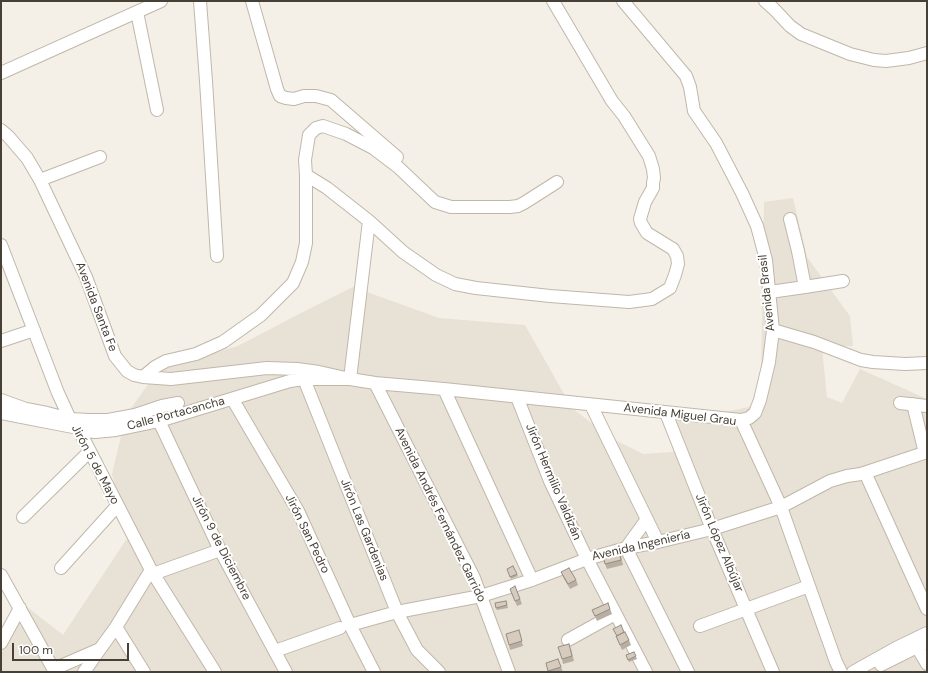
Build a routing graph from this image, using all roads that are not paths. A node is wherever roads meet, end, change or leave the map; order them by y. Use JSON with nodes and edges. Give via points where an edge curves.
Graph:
{"nodes":[{"id":1,"x":161,"y":1,"type":"edge"},
{"id":2,"x":200,"y":1,"type":"edge"},
{"id":3,"x":252,"y":1,"type":"edge"},
{"id":4,"x":552,"y":1,"type":"edge"},
{"id":5,"x":623,"y":1,"type":"edge"},
{"id":6,"x":765,"y":1,"type":"edge"},
{"id":7,"x":137,"y":12,"type":"junction"},
{"id":8,"x":927,"y":53,"type":"edge"},
{"id":9,"x":1,"y":73,"type":"edge"},
{"id":10,"x":157,"y":110,"type":"dead end"},
{"id":11,"x":1,"y":130,"type":"edge"},
{"id":12,"x":100,"y":157,"type":"dead end"},
{"id":13,"x":405,"y":174,"type":"junction"},
{"id":14,"x":306,"y":175,"type":"junction"},
{"id":15,"x":40,"y":180,"type":"junction"},
{"id":16,"x":557,"y":182,"type":"dead end"},
{"id":17,"x":790,"y":219,"type":"dead end"},
{"id":18,"x":369,"y":221,"type":"junction"},
{"id":19,"x":1,"y":245,"type":"edge"},
{"id":20,"x":216,"y":256,"type":"dead end"},
{"id":21,"x":843,"y":281,"type":"dead end"},
{"id":22,"x":805,"y":287,"type":"junction"},
{"id":23,"x":770,"y":292,"type":"junction"},
{"id":24,"x":34,"y":330,"type":"junction"},
{"id":25,"x":773,"y":330,"type":"junction"},
{"id":26,"x":1,"y":341,"type":"edge"},
{"id":27,"x":927,"y":363,"type":"edge"},
{"id":28,"x":144,"y":377,"type":"junction"},
{"id":29,"x":304,"y":379,"type":"junction"},
{"id":30,"x":350,"y":379,"type":"junction"},
{"id":31,"x":375,"y":384,"type":"junction"},
{"id":32,"x":444,"y":390,"type":"junction"},
{"id":33,"x":517,"y":397,"type":"junction"},
{"id":34,"x":1,"y":400,"type":"edge"},
{"id":35,"x":232,"y":400,"type":"junction"},
{"id":36,"x":178,"y":403,"type":"dead end"},
{"id":37,"x":900,"y":403,"type":"dead end"},
{"id":38,"x":913,"y":404,"type":"junction"},
{"id":39,"x":591,"y":405,"type":"junction"},
{"id":40,"x":927,"y":406,"type":"edge"},
{"id":41,"x":1,"y":413,"type":"edge"},
{"id":42,"x":666,"y":413,"type":"junction"},
{"id":43,"x":741,"y":420,"type":"junction"},
{"id":44,"x":159,"y":421,"type":"junction"},
{"id":45,"x":74,"y":423,"type":"junction"},
{"id":46,"x":90,"y":451,"type":"junction"},
{"id":47,"x":926,"y":452,"type":"edge"},
{"id":48,"x":868,"y":479,"type":"dead end"},
{"id":49,"x":117,"y":506,"type":"junction"},
{"id":50,"x":781,"y":507,"type":"junction"},
{"id":51,"x":23,"y":517,"type":"dead end"},
{"id":52,"x":647,"y":518,"type":"junction"},
{"id":53,"x":712,"y":529,"type":"junction"},
{"id":54,"x":658,"y":542,"type":"junction"},
{"id":55,"x":626,"y":548,"type":"junction"},
{"id":56,"x":220,"y":550,"type":"junction"},
{"id":57,"x":587,"y":559,"type":"junction"},
{"id":58,"x":61,"y":568,"type":"dead end"},
{"id":59,"x":152,"y":572,"type":"junction"},
{"id":60,"x":1,"y":575,"type":"edge"},
{"id":61,"x":532,"y":580,"type":"junction"},
{"id":62,"x":809,"y":586,"type":"junction"},
{"id":63,"x":481,"y":596,"type":"junction"},
{"id":64,"x":20,"y":608,"type":"junction"},
{"id":65,"x":746,"y":608,"type":"junction"},
{"id":66,"x":927,"y":609,"type":"edge"},
{"id":67,"x":397,"y":612,"type":"junction"},
{"id":68,"x":615,"y":614,"type":"junction"},
{"id":69,"x":700,"y":626,"type":"dead end"},
{"id":70,"x":116,"y":627,"type":"junction"},
{"id":71,"x":345,"y":627,"type":"junction"},
{"id":72,"x":927,"y":633,"type":"edge"},
{"id":73,"x":568,"y":640,"type":"dead end"},
{"id":74,"x":1,"y":643,"type":"edge"},
{"id":75,"x":922,"y":645,"type":"edge"},
{"id":76,"x":100,"y":649,"type":"junction"},
{"id":77,"x":275,"y":651,"type":"junction"},
{"id":78,"x":927,"y":664,"type":"edge"},
{"id":79,"x":55,"y":670,"type":"edge"},
{"id":80,"x":643,"y":671,"type":"edge"},
{"id":81,"x":861,"y":671,"type":"edge"},
{"id":82,"x":84,"y":672,"type":"edge"},
{"id":83,"x":144,"y":672,"type":"edge"},
{"id":84,"x":215,"y":672,"type":"edge"},
{"id":85,"x":286,"y":672,"type":"edge"},
{"id":86,"x":374,"y":672,"type":"edge"},
{"id":87,"x":439,"y":672,"type":"edge"},
{"id":88,"x":509,"y":672,"type":"edge"},
{"id":89,"x":688,"y":672,"type":"edge"},
{"id":90,"x":773,"y":672,"type":"edge"},
{"id":91,"x":841,"y":672,"type":"edge"}],
"edges":[{"from":1,"to":7,"type":"street"},
{"from":2,"to":20,"type":"street"},
{"from":3,"to":13,"type":"street","via":[[280,96],[294,99],[316,96],[331,100],[396,156],[402,163]]},
{"from":4,"to":18,"type":"street","via":[[612,101],[649,156],[653,169],[653,188],[640,219],[647,233],[673,249],[677,256],[678,264],[670,288],[652,299],[629,302],[550,296],[455,284],[436,276],[403,252]]},
{"from":5,"to":23,"type":"street","name":"Avenida Brasil","via":[[686,76],[694,111],[716,143],[757,226],[766,260]]},
{"from":6,"to":8,"type":"street","via":[[794,30],[850,54],[886,61]]},
{"from":7,"to":9,"type":"street"},
{"from":7,"to":10,"type":"street"},
{"from":11,"to":15,"type":"street","name":"Avenida Santa Fe","via":[[27,158]]},
{"from":12,"to":15,"type":"street"},
{"from":13,"to":14,"type":"street","via":[[373,148],[323,126],[316,128],[309,135],[305,160]]},
{"from":13,"to":16,"type":"street","via":[[436,202],[451,207],[518,206]]},
{"from":14,"to":18,"type":"street"},
{"from":14,"to":28,"type":"street","via":[[306,244],[302,262],[293,282],[261,315],[223,342],[196,354],[166,361]]},
{"from":15,"to":28,"type":"street","name":"Avenida Santa Fe","via":[[86,277],[115,356],[127,371]]},
{"from":17,"to":22,"type":"street"},
{"from":18,"to":30,"type":"street"},
{"from":19,"to":24,"type":"street","name":"Jirón 5 de Mayo"},
{"from":21,"to":22,"type":"street"},
{"from":22,"to":23,"type":"street"},
{"from":23,"to":25,"type":"street","name":"Avenida Brasil"},
{"from":24,"to":26,"type":"street"},
{"from":24,"to":45,"type":"street","name":"Jirón 5 de Mayo","via":[[58,393]]},
{"from":25,"to":27,"type":"street","via":[[861,360]]},
{"from":25,"to":43,"type":"street","name":"Avenida Brasil","via":[[760,400],[755,413]]},
{"from":28,"to":30,"type":"street","name":"Avenida Santa Fe","via":[[171,379],[267,368],[297,368]]},
{"from":29,"to":30,"type":"street","name":"Calle Portacancha"},
{"from":29,"to":35,"type":"street","name":"Calle Portacancha"},
{"from":29,"to":67,"type":"street","name":"Jirón Las Gardenias"},
{"from":30,"to":31,"type":"street","name":"Avenida Santa Fe"},
{"from":31,"to":32,"type":"street","name":"Avenida Miguel Grau"},
{"from":31,"to":63,"type":"street","name":"Avenida Andrés Fernández Garrido"},
{"from":32,"to":33,"type":"street","name":"Avenida Miguel Grau"},
{"from":32,"to":61,"type":"street"},
{"from":33,"to":39,"type":"street","name":"Avenida Miguel Grau"},
{"from":33,"to":57,"type":"street","name":"Jirón Hermilio Valdizán","via":[[550,481]]},
{"from":34,"to":45,"type":"street"},
{"from":35,"to":44,"type":"street","name":"Calle Portacancha"},
{"from":35,"to":71,"type":"street","name":"Jirón San Pedro","via":[[298,511]]},
{"from":36,"to":45,"type":"street","via":[[134,415]]},
{"from":37,"to":38,"type":"street"},
{"from":38,"to":40,"type":"street"},
{"from":38,"to":47,"type":"street"},
{"from":39,"to":42,"type":"street","name":"Avenida Miguel Grau"},
{"from":39,"to":52,"type":"street"},
{"from":41,"to":45,"type":"street","name":"Calle Portacancha"},
{"from":42,"to":43,"type":"street","name":"Avenida Miguel Grau"},
{"from":42,"to":53,"type":"street","name":"Jirón López Albújar"},
{"from":43,"to":50,"type":"street","name":"Avenida Miguel Grau"},
{"from":44,"to":45,"type":"street","name":"Calle Portacancha","via":[[95,432],[86,431]]},
{"from":44,"to":56,"type":"street","name":"Jirón 9 de Diciembre"},
{"from":45,"to":46,"type":"street","name":"Jirón 5 de Mayo"},
{"from":46,"to":49,"type":"street","name":"Jirón 5 de Mayo"},
{"from":46,"to":51,"type":"street"},
{"from":47,"to":50,"type":"street","name":"Avenida Ingeniería","via":[[861,474],[830,481]]},
{"from":48,"to":66,"type":"street"},
{"from":49,"to":58,"type":"street"},
{"from":49,"to":59,"type":"street","name":"Jirón 5 de Mayo"},
{"from":50,"to":53,"type":"street","name":"Avenida Ingeniería"},
{"from":50,"to":62,"type":"street","name":"Avenida Miguel Grau"},
{"from":52,"to":54,"type":"street"},
{"from":52,"to":55,"type":"street"},
{"from":53,"to":54,"type":"street","name":"Avenida Ingeniería"},
{"from":53,"to":65,"type":"street","name":"Jirón López Albújar"},
{"from":54,"to":55,"type":"street","name":"Avenida Ingeniería"},
{"from":55,"to":57,"type":"street","name":"Avenida Ingeniería"},
{"from":55,"to":89,"type":"street"},
{"from":56,"to":59,"type":"street"},
{"from":56,"to":77,"type":"street","name":"Jirón 9 de Diciembre"},
{"from":57,"to":61,"type":"street","name":"Avenida Ingeniería"},
{"from":57,"to":68,"type":"street","name":"Jirón Hermilio Valdizán"},
{"from":59,"to":70,"type":"street"},
{"from":59,"to":84,"type":"street","name":"Jirón 5 de Mayo"},
{"from":60,"to":64,"type":"street"},
{"from":61,"to":63,"type":"street","name":"Avenida Ingeniería"},
{"from":62,"to":65,"type":"street"},
{"from":62,"to":91,"type":"street","name":"Avenida Miguel Grau"},
{"from":63,"to":67,"type":"street","name":"Avenida Ingeniería"},
{"from":63,"to":88,"type":"street","name":"Avenida Andrés Fernández Garrido"},
{"from":64,"to":74,"type":"street"},
{"from":64,"to":79,"type":"street"},
{"from":65,"to":69,"type":"street"},
{"from":65,"to":90,"type":"street","name":"Jirón López Albújar"},
{"from":67,"to":71,"type":"street","name":"Avenida Ingeniería"},
{"from":67,"to":87,"type":"street","name":"Jirón Las Gardenias","via":[[417,650]]},
{"from":68,"to":73,"type":"street"},
{"from":68,"to":80,"type":"street","name":"Jirón Hermilio Valdizán"},
{"from":70,"to":76,"type":"street"},
{"from":70,"to":83,"type":"street"},
{"from":71,"to":77,"type":"street","name":"Avenida Ingeniería"},
{"from":71,"to":86,"type":"street","name":"Jirón San Pedro"},
{"from":72,"to":81,"type":"street","via":[[896,648]]},
{"from":75,"to":78,"type":"street"},
{"from":75,"to":81,"type":"street"},
{"from":76,"to":79,"type":"street"},
{"from":76,"to":82,"type":"street"},
{"from":77,"to":85,"type":"street","name":"Jirón 9 de Diciembre"}]}
